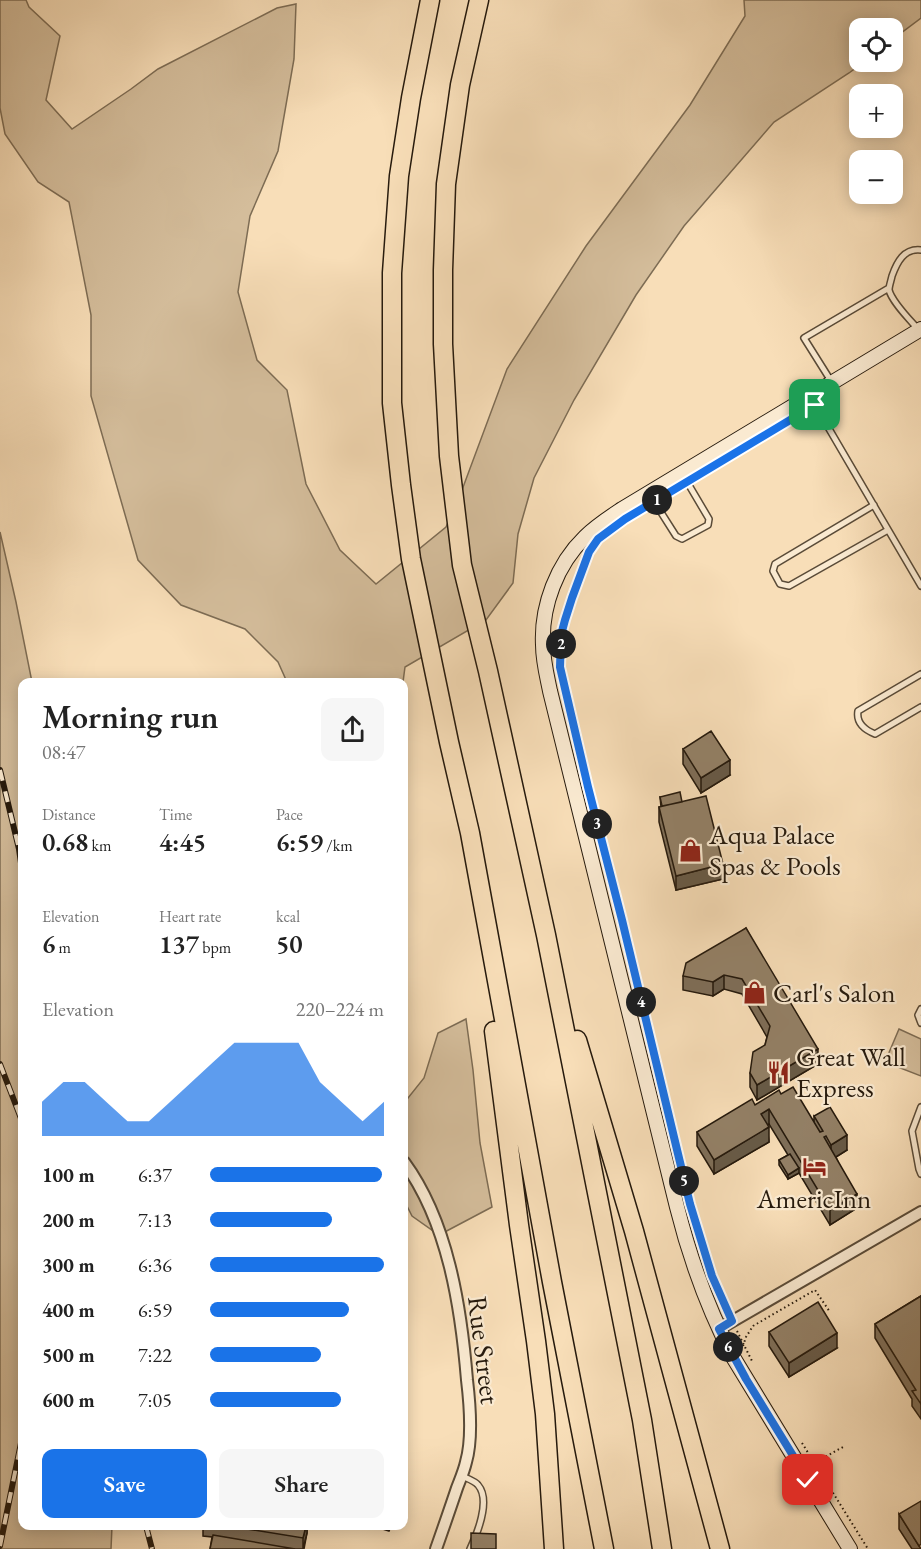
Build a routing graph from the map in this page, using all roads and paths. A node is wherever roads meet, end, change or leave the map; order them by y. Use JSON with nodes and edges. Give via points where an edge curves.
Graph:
{"nodes":[{"id":1,"x":430,"y":0,"type":"edge"},
{"id":2,"x":479,"y":0,"type":"edge"},
{"id":3,"x":921,"y":250,"type":"edge"},
{"id":4,"x":889,"y":288,"type":"junction"},
{"id":5,"x":920,"y":330,"type":"edge"},
{"id":6,"x":832,"y":383,"type":"junction"},
{"id":7,"x":810,"y":397,"type":"junction"},
{"id":8,"x":682,"y":473,"type":"junction"},
{"id":9,"x":649,"y":493,"type":"junction"},
{"id":10,"x":874,"y":505,"type":"junction"},
{"id":11,"x":888,"y":530,"type":"junction"},
{"id":12,"x":589,"y":552,"type":"dead end"},
{"id":13,"x":921,"y":586,"type":"edge"},
{"id":14,"x":921,"y":674,"type":"edge"},
{"id":15,"x":921,"y":707,"type":"edge"},
{"id":16,"x":583,"y":766,"type":"dead end"},
{"id":17,"x":599,"y":832,"type":"dead end"},
{"id":18,"x":470,"y":833,"type":"junction"},
{"id":19,"x":546,"y":935,"type":"junction"},
{"id":20,"x":640,"y":999,"type":"dead end"},
{"id":21,"x":921,"y":1009,"type":"edge"},
{"id":22,"x":921,"y":1023,"type":"edge"},
{"id":23,"x":921,"y":1107,"type":"edge"},
{"id":24,"x":408,"y":1168,"type":"edge"},
{"id":25,"x":921,"y":1174,"type":"edge"},
{"id":26,"x":921,"y":1212,"type":"edge"},
{"id":27,"x":716,"y":1285,"type":"dead end"},
{"id":28,"x":830,"y":1312,"type":"dead end"},
{"id":29,"x":732,"y":1321,"type":"junction"},
{"id":30,"x":719,"y":1329,"type":"junction"},
{"id":31,"x":843,"y":1447,"type":"dead end"},
{"id":32,"x":462,"y":1476,"type":"junction"},
{"id":33,"x":436,"y":1549,"type":"edge"},
{"id":34,"x":470,"y":1549,"type":"edge"},
{"id":35,"x":554,"y":1549,"type":"edge"},
{"id":36,"x":604,"y":1549,"type":"edge"},
{"id":37,"x":662,"y":1549,"type":"edge"},
{"id":38,"x":720,"y":1549,"type":"edge"},
{"id":39,"x":850,"y":1549,"type":"edge"},
{"id":40,"x":868,"y":1549,"type":"edge"}],
"edges":[{"from":1,"to":18,"type":"highway","via":[[399,176],[392,273],[392,403],[411,559]]},
{"from":2,"to":19,"type":"highway","via":[[460,85],[446,184],[442,270],[449,456],[462,564]]},
{"from":3,"to":4,"type":"lane","via":[[902,256]]},
{"from":4,"to":5,"type":"lane","via":[[893,299]]},
{"from":4,"to":6,"type":"lane","via":[[804,338]]},
{"from":5,"to":6,"type":"main road"},
{"from":6,"to":7,"type":"main road"},
{"from":7,"to":8,"type":"main road"},
{"from":7,"to":10,"type":"lane"},
{"from":8,"to":9,"type":"main road"},
{"from":8,"to":9,"type":"lane","via":[[709,519],[708,525],[682,540]]},
{"from":9,"to":30,"type":"main road","via":[[591,531],[575,548],[556,579],[547,608],[543,645],[550,691],[679,1214],[696,1274]]},
{"from":10,"to":11,"type":"lane"},
{"from":10,"to":11,"type":"lane","via":[[775,564],[773,571],[780,584],[789,586]]},
{"from":11,"to":13,"type":"lane"},
{"from":12,"to":16,"type":"path","via":[[565,620],[559,657]]},
{"from":14,"to":15,"type":"lane","via":[[858,711],[857,717],[865,730],[875,734]]},
{"from":17,"to":20,"type":"path"},
{"from":18,"to":35,"type":"highway","via":[[545,1414]]},
{"from":18,"to":36,"type":"highway"},
{"from":19,"to":37,"type":"highway","via":[[642,1420]]},
{"from":19,"to":38,"type":"highway","via":[[634,1231]]},
{"from":21,"to":22,"type":"lane"},
{"from":23,"to":25,"type":"lane","via":[[912,1131]]},
{"from":24,"to":32,"type":"street","name":"Rue Street","via":[[430,1207],[442,1240],[458,1307],[470,1418]]},
{"from":26,"to":29,"type":"street"},
{"from":27,"to":29,"type":"path"},
{"from":28,"to":29,"type":"path","via":[[815,1290],[753,1326],[743,1346]]},
{"from":29,"to":30,"type":"street"},
{"from":30,"to":39,"type":"main road"},
{"from":31,"to":40,"type":"path","via":[[814,1462]]},
{"from":32,"to":33,"type":"street","name":"Rue Street"},
{"from":32,"to":34,"type":"lane","via":[[478,1485],[482,1495],[480,1523]]}]}
